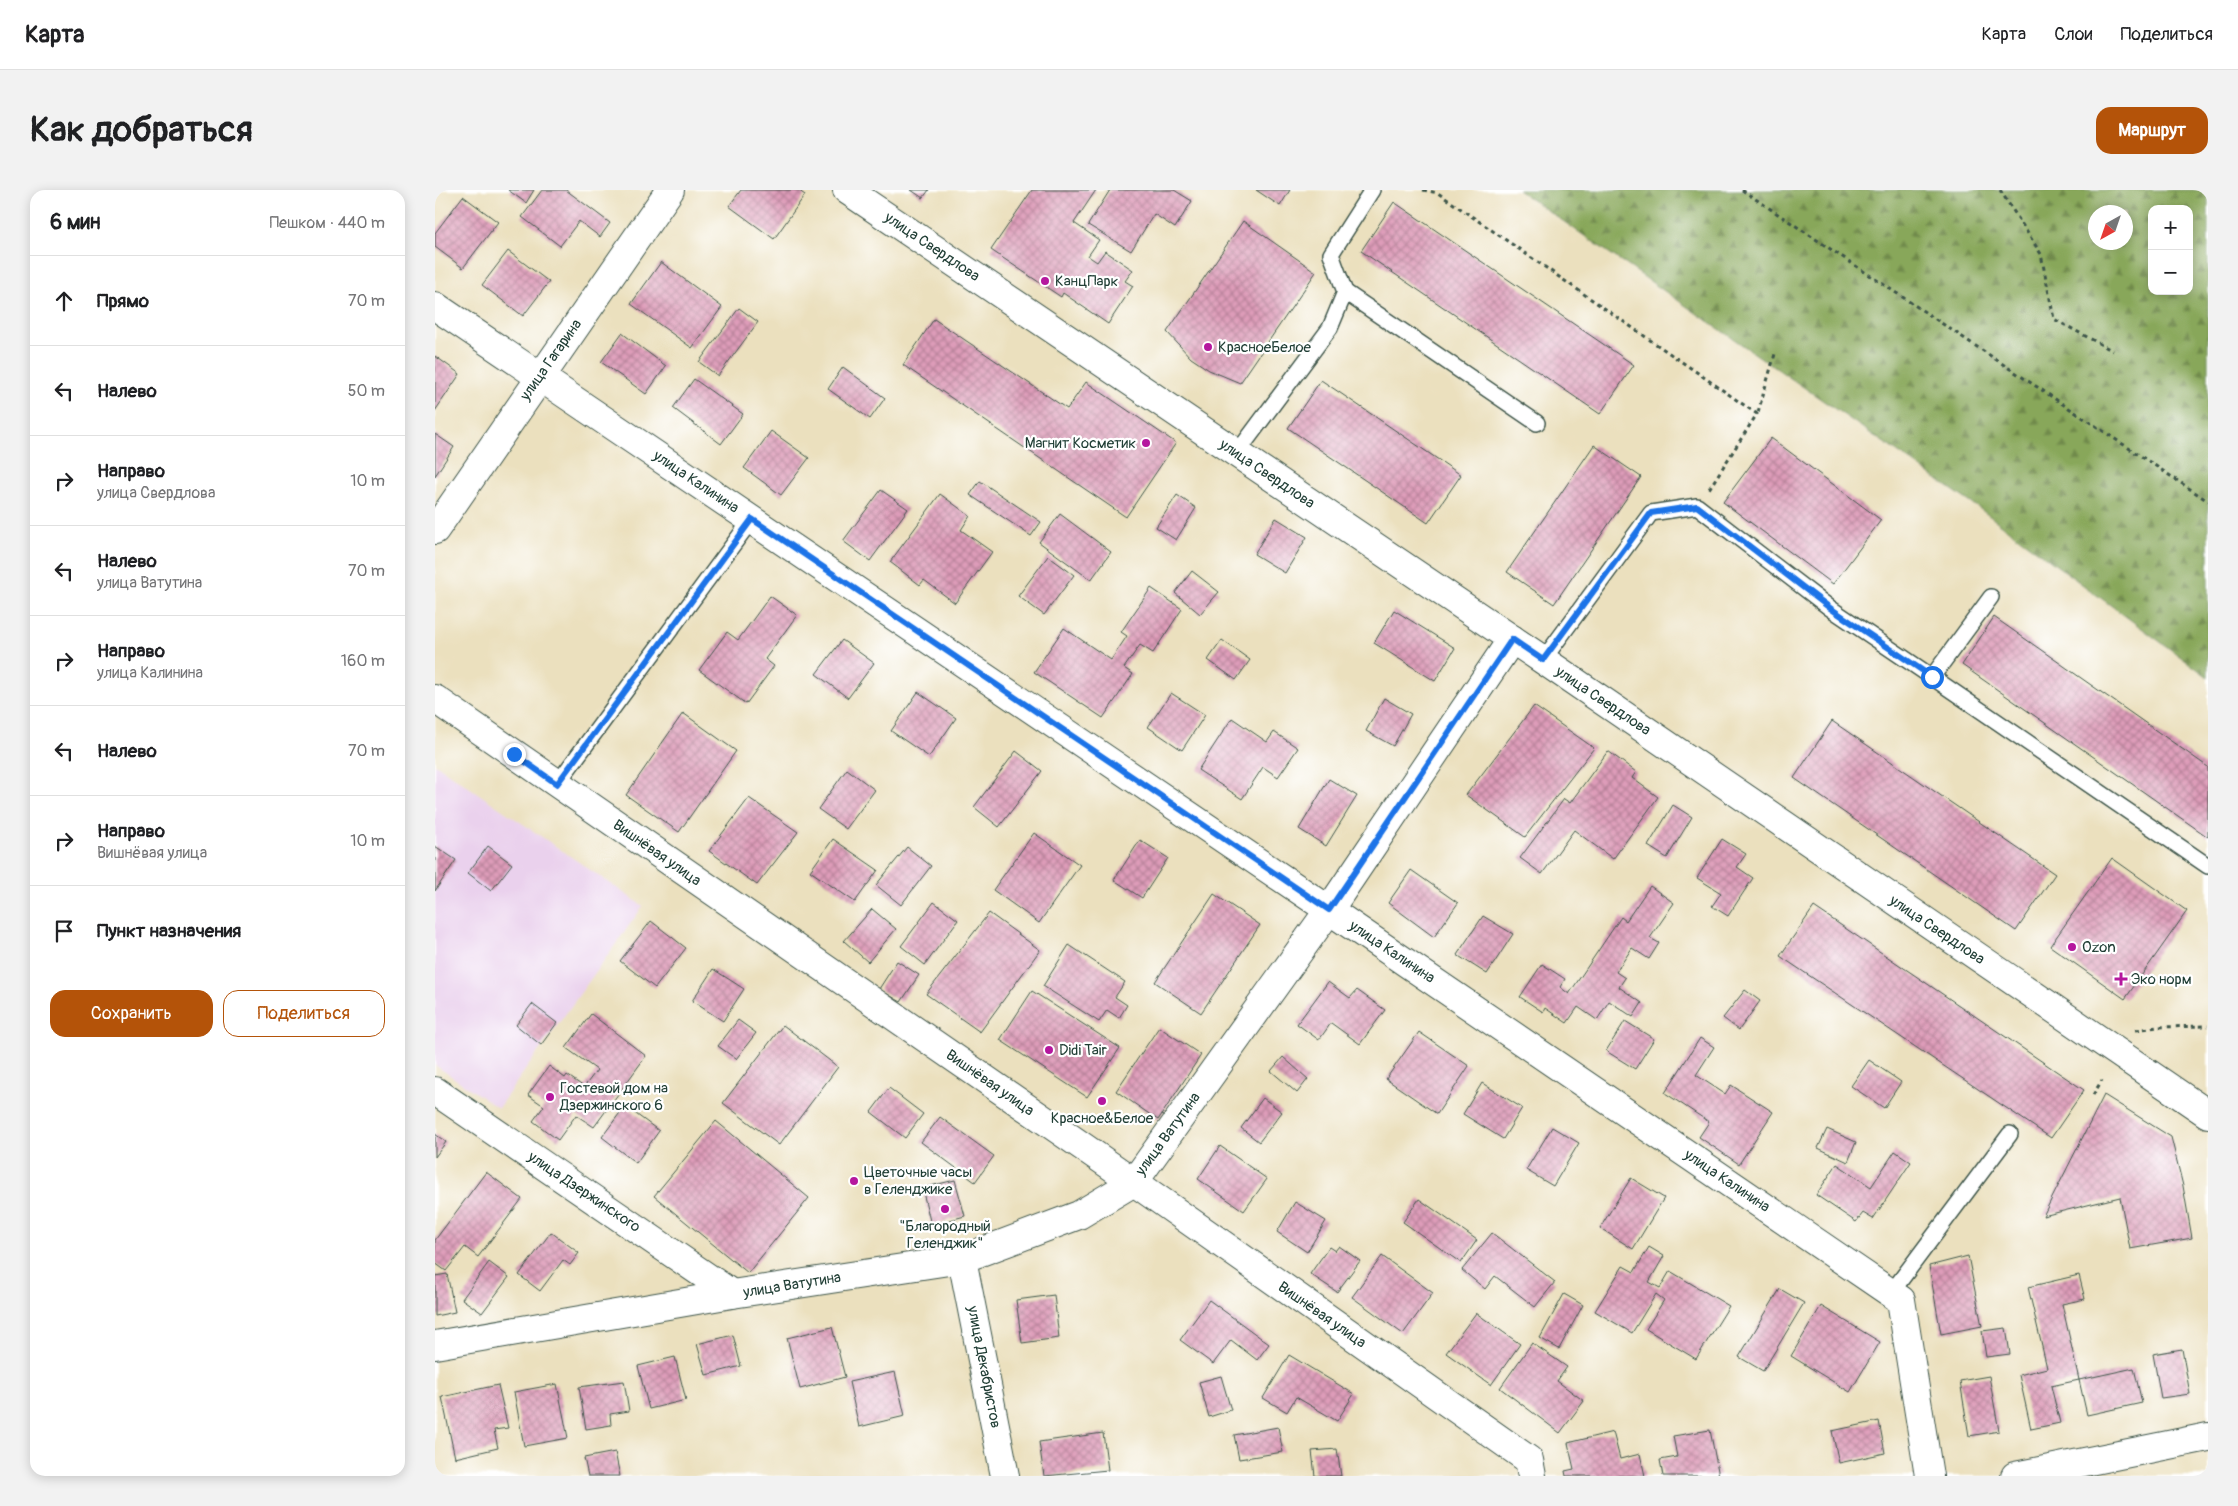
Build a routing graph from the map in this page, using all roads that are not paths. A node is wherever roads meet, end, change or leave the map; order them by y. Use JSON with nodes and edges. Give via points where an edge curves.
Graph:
{"nodes":[{"id":1,"x":670,"y":190,"type":"edge"},
{"id":2,"x":847,"y":190,"type":"edge"},
{"id":3,"x":1372,"y":190,"type":"edge"},
{"id":4,"x":1345,"y":292,"type":"junction"},
{"id":5,"x":435,"y":306,"type":"edge"},
{"id":6,"x":540,"y":376,"type":"junction"},
{"id":7,"x":1537,"y":423,"type":"dead end"},
{"id":8,"x":1237,"y":454,"type":"junction"},
{"id":9,"x":752,"y":519,"type":"junction"},
{"id":10,"x":435,"y":530,"type":"edge"},
{"id":11,"x":1991,"y":597,"type":"dead end"},
{"id":12,"x":1512,"y":639,"type":"junction"},
{"id":13,"x":1543,"y":660,"type":"junction"},
{"id":14,"x":1932,"y":677,"type":"junction"},
{"id":15,"x":435,"y":699,"type":"edge"},
{"id":16,"x":557,"y":784,"type":"junction"},
{"id":17,"x":2208,"y":866,"type":"edge"},
{"id":18,"x":1329,"y":910,"type":"junction"},
{"id":19,"x":435,"y":1091,"type":"edge"},
{"id":20,"x":2208,"y":1114,"type":"edge"},
{"id":21,"x":2009,"y":1134,"type":"dead end"},
{"id":22,"x":1133,"y":1182,"type":"junction"},
{"id":23,"x":962,"y":1259,"type":"junction"},
{"id":24,"x":1891,"y":1293,"type":"junction"},
{"id":25,"x":732,"y":1294,"type":"junction"},
{"id":26,"x":435,"y":1345,"type":"edge"},
{"id":27,"x":2208,"y":1437,"type":"edge"},
{"id":28,"x":1005,"y":1476,"type":"edge"},
{"id":29,"x":1532,"y":1476,"type":"edge"},
{"id":30,"x":1929,"y":1476,"type":"edge"},
{"id":31,"x":2015,"y":1476,"type":"edge"}],
"edges":[{"from":1,"to":6,"type":"street","name":"улица Гагарина"},
{"from":2,"to":8,"type":"street","name":"улица Свердлова"},
{"from":3,"to":4,"type":"lane","via":[[1331,254]]},
{"from":4,"to":7,"type":"lane"},
{"from":4,"to":8,"type":"lane","via":[[1330,328]]},
{"from":5,"to":6,"type":"street","name":"улица Калинина"},
{"from":6,"to":9,"type":"street","name":"улица Калинина"},
{"from":6,"to":10,"type":"street","name":"улица Гагарина"},
{"from":8,"to":12,"type":"street","name":"улица Свердлова"},
{"from":9,"to":16,"type":"lane"},
{"from":9,"to":18,"type":"street","name":"улица Калинина"},
{"from":11,"to":14,"type":"lane"},
{"from":12,"to":13,"type":"street","name":"улица Свердлова"},
{"from":12,"to":18,"type":"street","name":"улица Ватутина"},
{"from":13,"to":14,"type":"lane","via":[[1651,513],[1697,506],[1830,608]]},
{"from":13,"to":20,"type":"street","name":"улица Свердлова"},
{"from":14,"to":17,"type":"lane"},
{"from":15,"to":16,"type":"street","name":"Вишнёвая улица"},
{"from":16,"to":22,"type":"street","name":"Вишнёвая улица"},
{"from":18,"to":22,"type":"street","name":"улица Ватутина"},
{"from":18,"to":24,"type":"street","name":"улица Калинина"},
{"from":19,"to":25,"type":"street","name":"улица Дзержинского"},
{"from":21,"to":24,"type":"lane"},
{"from":22,"to":23,"type":"street","name":"улица Ватутина","via":[[1079,1215]]},
{"from":22,"to":29,"type":"street","name":"Вишнёвая улица","via":[[1529,1460]]},
{"from":23,"to":25,"type":"street","name":"улица Ватутина"},
{"from":23,"to":28,"type":"street","name":"улица Декабристов"},
{"from":24,"to":30,"type":"street","name":"улица Калинина","via":[[1901,1300]]},
{"from":25,"to":26,"type":"street","name":"улица Ватутина"},
{"from":27,"to":31,"type":"street"}]}
